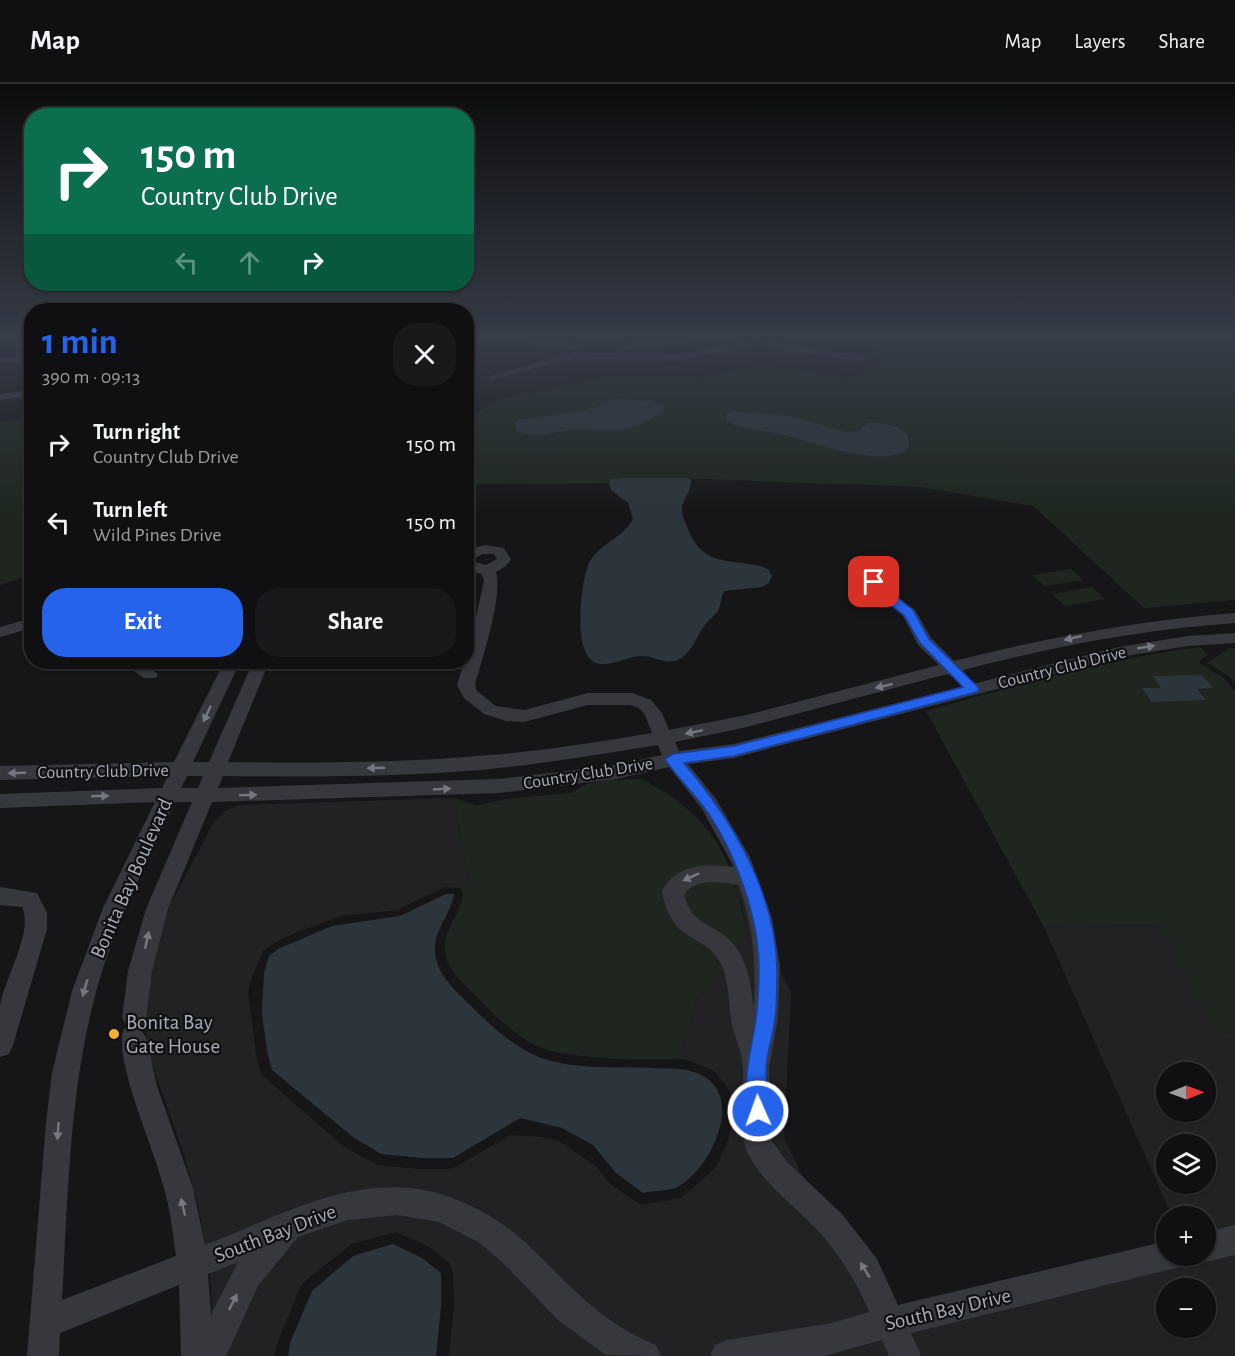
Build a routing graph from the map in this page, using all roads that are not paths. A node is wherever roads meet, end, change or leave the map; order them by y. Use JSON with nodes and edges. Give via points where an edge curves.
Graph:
{"nodes":[{"id":1,"x":474,"y":553,"type":"edge"},
{"id":2,"x":474,"y":569,"type":"edge"},
{"id":3,"x":488,"y":570,"type":"junction"},
{"id":4,"x":874,"y":582,"type":"dead end"},
{"id":5,"x":1235,"y":618,"type":"edge"},
{"id":6,"x":24,"y":625,"type":"edge"},
{"id":7,"x":0,"y":632,"type":"edge"},
{"id":8,"x":1235,"y":638,"type":"edge"},
{"id":9,"x":474,"y":654,"type":"edge"},
{"id":10,"x":141,"y":669,"type":"edge"},
{"id":11,"x":229,"y":669,"type":"edge"},
{"id":12,"x":258,"y":669,"type":"edge"},
{"id":13,"x":470,"y":669,"type":"edge"},
{"id":14,"x":951,"y":669,"type":"junction"},
{"id":15,"x":150,"y":674,"type":"dead end"},
{"id":16,"x":973,"y":689,"type":"junction"},
{"id":17,"x":667,"y":748,"type":"junction"},
{"id":18,"x":181,"y":769,"type":"junction"},
{"id":19,"x":217,"y":770,"type":"junction"},
{"id":20,"x":0,"y":773,"type":"edge"},
{"id":21,"x":168,"y":795,"type":"junction"},
{"id":22,"x":205,"y":795,"type":"junction"},
{"id":23,"x":0,"y":801,"type":"edge"},
{"id":24,"x":748,"y":877,"type":"junction"},
{"id":25,"x":0,"y":896,"type":"edge"},
{"id":26,"x":0,"y":1046,"type":"edge"},
{"id":27,"x":756,"y":1069,"type":"junction"},
{"id":28,"x":290,"y":1227,"type":"junction"},
{"id":29,"x":1235,"y":1240,"type":"edge"},
{"id":30,"x":1216,"y":1245,"type":"edge"},
{"id":31,"x":1156,"y":1259,"type":"edge"},
{"id":32,"x":193,"y":1265,"type":"junction"},
{"id":33,"x":891,"y":1322,"type":"junction"},
{"id":34,"x":45,"y":1323,"type":"junction"},
{"id":35,"x":44,"y":1356,"type":"edge"},
{"id":36,"x":197,"y":1356,"type":"edge"},
{"id":37,"x":210,"y":1356,"type":"edge"},
{"id":38,"x":645,"y":1356,"type":"edge"},
{"id":39,"x":726,"y":1356,"type":"edge"},
{"id":40,"x":905,"y":1356,"type":"edge"}],
"edges":[{"from":1,"to":3,"type":"street","via":[[499,551],[502,563]]},
{"from":2,"to":3,"type":"street"},
{"from":3,"to":9,"type":"street","via":[[491,581]]},
{"from":4,"to":14,"type":"street","via":[[909,613],[924,641]]},
{"from":5,"to":14,"type":"street","name":"Country Club Drive","one_way":true,"via":[[1110,630]]},
{"from":6,"to":7,"type":"street"},
{"from":16,"to":8,"type":"street","name":"Country Club Drive","one_way":true,"via":[[1119,652]]},
{"from":10,"to":15,"type":"street"},
{"from":11,"to":18,"type":"street","name":"Bonita Bay Boulevard","one_way":true},
{"from":12,"to":19,"type":"street","name":"Bonita Bay Boulevard"},
{"from":13,"to":17,"type":"street","via":[[466,684],[470,694],[490,710],[506,715],[524,716],[588,699],[632,699],[645,704],[653,712]]},
{"from":14,"to":16,"type":"street"},
{"from":14,"to":17,"type":"street","name":"Country Club Drive","one_way":true,"via":[[739,722]]},
{"from":16,"to":17,"type":"street","name":"Country Club Drive","via":[[734,751]]},
{"from":17,"to":19,"type":"street","name":"Country Club Drive","one_way":true,"via":[[464,764]]},
{"from":22,"to":17,"type":"street","name":"Country Club Drive","one_way":true,"via":[[499,786],[616,772]]},
{"from":17,"to":24,"type":"street","via":[[709,804]]},
{"from":18,"to":19,"type":"street","name":"Country Club Drive"},
{"from":18,"to":20,"type":"street","name":"Country Club Drive","one_way":true},
{"from":18,"to":21,"type":"street","name":"Bonita Bay Boulevard"},
{"from":19,"to":22,"type":"street","name":"Bonita Bay Boulevard"},
{"from":21,"to":22,"type":"street","name":"Country Club Drive"},
{"from":23,"to":21,"type":"street","name":"Country Club Drive","one_way":true},
{"from":21,"to":34,"type":"street","name":"Bonita Bay Boulevard","one_way":true,"via":[[114,908],[84,991],[65,1073],[59,1123]]},
{"from":32,"to":22,"type":"street","name":"Bonita Bay Boulevard","one_way":true,"via":[[172,1165],[138,1067],[134,1028],[140,971],[150,929]]},
{"from":24,"to":27,"type":"street","via":[[761,918],[768,966],[766,1017]]},
{"from":24,"to":27,"type":"street","one_way":true,"via":[[696,873],[682,880],[673,891],[675,907],[684,923],[718,943],[735,966]]},
{"from":25,"to":26,"type":"street","via":[[28,899],[36,913],[36,929]]},
{"from":33,"to":27,"type":"street","one_way":true,"via":[[866,1270],[832,1224],[777,1172],[758,1145]]},
{"from":28,"to":32,"type":"street","name":"South Bay Drive"},
{"from":37,"to":28,"type":"street","one_way":true,"via":[[247,1275]]},
{"from":28,"to":38,"type":"street","name":"South Bay Drive","via":[[321,1213],[382,1201],[441,1208],[465,1218],[512,1249],[593,1330],[622,1348]]},
{"from":29,"to":30,"type":"street"},
{"from":31,"to":33,"type":"street","name":"South Bay Drive"},
{"from":32,"to":34,"type":"street","name":"South Bay Drive"},
{"from":32,"to":36,"type":"street","name":"Bonita Bay Boulevard"},
{"from":33,"to":39,"type":"street","name":"South Bay Drive","via":[[832,1339]]},
{"from":33,"to":40,"type":"street"},
{"from":34,"to":35,"type":"street","name":"Bonita Bay Boulevard"}]}
